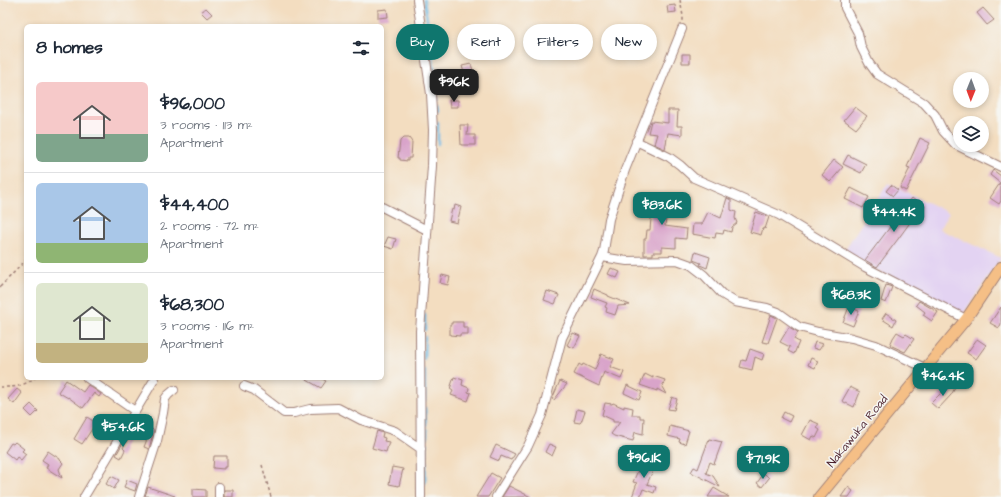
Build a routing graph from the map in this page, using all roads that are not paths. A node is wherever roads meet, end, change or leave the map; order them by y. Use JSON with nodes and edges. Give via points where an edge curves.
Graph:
{"nodes":[{"id":1,"x":418,"y":0,"type":"edge"},
{"id":2,"x":844,"y":0,"type":"edge"},
{"id":3,"x":682,"y":29,"type":"road end"},
{"id":4,"x":636,"y":141,"type":"junction"},
{"id":5,"x":1001,"y":167,"type":"edge"},
{"id":6,"x":384,"y":208,"type":"edge"},
{"id":7,"x":427,"y":230,"type":"junction"},
{"id":8,"x":602,"y":256,"type":"junction"},
{"id":9,"x":1001,"y":267,"type":"edge"},
{"id":10,"x":966,"y":319,"type":"junction"},
{"id":11,"x":925,"y":368,"type":"junction"},
{"id":12,"x":90,"y":380,"type":"edge"},
{"id":13,"x":154,"y":380,"type":"dead end"},
{"id":14,"x":244,"y":386,"type":"dead end"},
{"id":15,"x":174,"y":390,"type":"dead end"},
{"id":16,"x":135,"y":411,"type":"junction"},
{"id":17,"x":421,"y":449,"type":"junction"},
{"id":18,"x":219,"y":487,"type":"dead end"},
{"id":19,"x":84,"y":497,"type":"edge"},
{"id":20,"x":139,"y":497,"type":"edge"},
{"id":21,"x":219,"y":497,"type":"edge"},
{"id":22,"x":421,"y":497,"type":"edge"},
{"id":23,"x":496,"y":497,"type":"edge"},
{"id":24,"x":819,"y":497,"type":"edge"}],
"edges":[{"from":1,"to":7,"type":"street","via":[[431,94],[433,130]]},
{"from":2,"to":5,"type":"street","via":[[861,47],[877,74],[924,103],[956,145]]},
{"from":3,"to":4,"type":"street"},
{"from":4,"to":8,"type":"street","via":[[609,219]]},
{"from":4,"to":10,"type":"street","via":[[669,157],[694,178],[779,215],[865,267]]},
{"from":6,"to":7,"type":"street"},
{"from":7,"to":17,"type":"street","via":[[420,331]]},
{"from":8,"to":11,"type":"street","via":[[627,261],[677,260],[691,265],[734,302],[767,308],[778,312],[799,327],[852,338]]},
{"from":8,"to":23,"type":"street","via":[[562,338],[542,415],[528,446]]},
{"from":9,"to":10,"type":"main road","name":"Nakawuka Road"},
{"from":10,"to":11,"type":"main road","name":"Nakawuka Road"},
{"from":11,"to":24,"type":"main road","name":"Nakawuka Road"},
{"from":12,"to":16,"type":"street"},
{"from":13,"to":16,"type":"street"},
{"from":14,"to":17,"type":"street","via":[[254,390],[284,413],[338,408],[361,420],[395,431]]},
{"from":15,"to":20,"type":"street","via":[[164,400],[157,442]]},
{"from":16,"to":19,"type":"street"},
{"from":17,"to":22,"type":"street"},
{"from":18,"to":21,"type":"street"}]}
